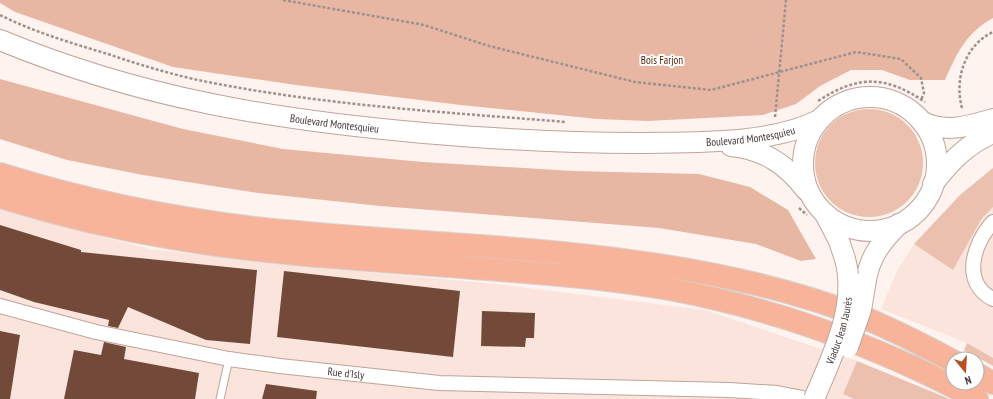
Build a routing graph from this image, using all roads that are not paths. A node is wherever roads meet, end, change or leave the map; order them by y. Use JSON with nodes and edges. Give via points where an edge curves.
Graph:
{"nodes":[{"id":1,"x":0,"y":40,"type":"edge"},
{"id":2,"x":815,"y":113,"type":"junction"},
{"id":3,"x":925,"y":113,"type":"junction"},
{"id":4,"x":993,"y":119,"type":"edge"},
{"id":5,"x":993,"y":133,"type":"edge"},
{"id":6,"x":680,"y":142,"type":"junction"},
{"id":7,"x":0,"y":174,"type":"edge"},
{"id":8,"x":933,"y":184,"type":"junction"},
{"id":9,"x":0,"y":197,"type":"edge"},
{"id":10,"x":812,"y":197,"type":"junction"},
{"id":11,"x":824,"y":213,"type":"junction"},
{"id":12,"x":993,"y":222,"type":"edge"},
{"id":13,"x":899,"y":224,"type":"junction"},
{"id":14,"x":993,"y":299,"type":"edge"},
{"id":15,"x":0,"y":306,"type":"edge"},
{"id":16,"x":945,"y":357,"type":"edge"},
{"id":17,"x":229,"y":359,"type":"junction"},
{"id":18,"x":697,"y":394,"type":"edge"},
{"id":19,"x":220,"y":399,"type":"edge"},
{"id":20,"x":808,"y":399,"type":"edge"},
{"id":21,"x":814,"y":399,"type":"edge"},
{"id":22,"x":827,"y":399,"type":"edge"},
{"id":23,"x":977,"y":399,"type":"edge"}],
"edges":[{"from":1,"to":6,"type":"main road","name":"Boulevard Montesquieu","via":[[60,64],[145,90],[280,118],[485,138],[564,142]]},
{"from":2,"to":3,"type":"main road","via":[[855,99],[870,97],[886,99]]},
{"from":2,"to":6,"type":"main road","name":"Boulevard Montesquieu","via":[[803,128],[768,136]]},
{"from":2,"to":10,"type":"main road","via":[[803,157],[805,178]]},
{"from":3,"to":4,"type":"main road","via":[[933,127],[949,129]]},
{"from":3,"to":8,"type":"main road","via":[[935,151],[936,168]]},
{"from":5,"to":8,"type":"main road","via":[[971,144]]},
{"from":6,"to":10,"type":"main road","name":"Boulevard Montesquieu","via":[[737,147],[761,153],[790,170]]},
{"from":7,"to":16,"type":"highway","via":[[87,198],[201,221],[304,233],[592,257],[702,273],[785,293],[848,312],[901,334]]},
{"from":8,"to":13,"type":"main road","via":[[920,208]]},
{"from":9,"to":23,"type":"highway","via":[[84,220],[211,244],[570,276],[671,290],[727,302],[812,328],[928,374]]},
{"from":10,"to":11,"type":"main road"},
{"from":11,"to":13,"type":"main road","via":[[839,223],[856,229],[878,230]]},
{"from":11,"to":21,"type":"main road","name":"Viaduc Jean Jaurès","bridge":true,"via":[[839,241],[845,259],[848,287],[844,320],[838,340]]},
{"from":12,"to":14,"type":"street","via":[[976,250],[973,268],[976,284],[985,295]]},
{"from":13,"to":22,"type":"main road","name":"Viaduc Jean Jaurès","bridge":true,"via":[[881,242],[870,261],[859,318]]},
{"from":15,"to":17,"type":"street","name":"Rue d'Isly","via":[[96,332]]},
{"from":17,"to":18,"type":"street","name":"Rue d'Isly","via":[[432,382]]},
{"from":17,"to":19,"type":"lane"},
{"from":18,"to":20,"type":"street","name":"Rue d'Isly","via":[[770,392]]}]}
